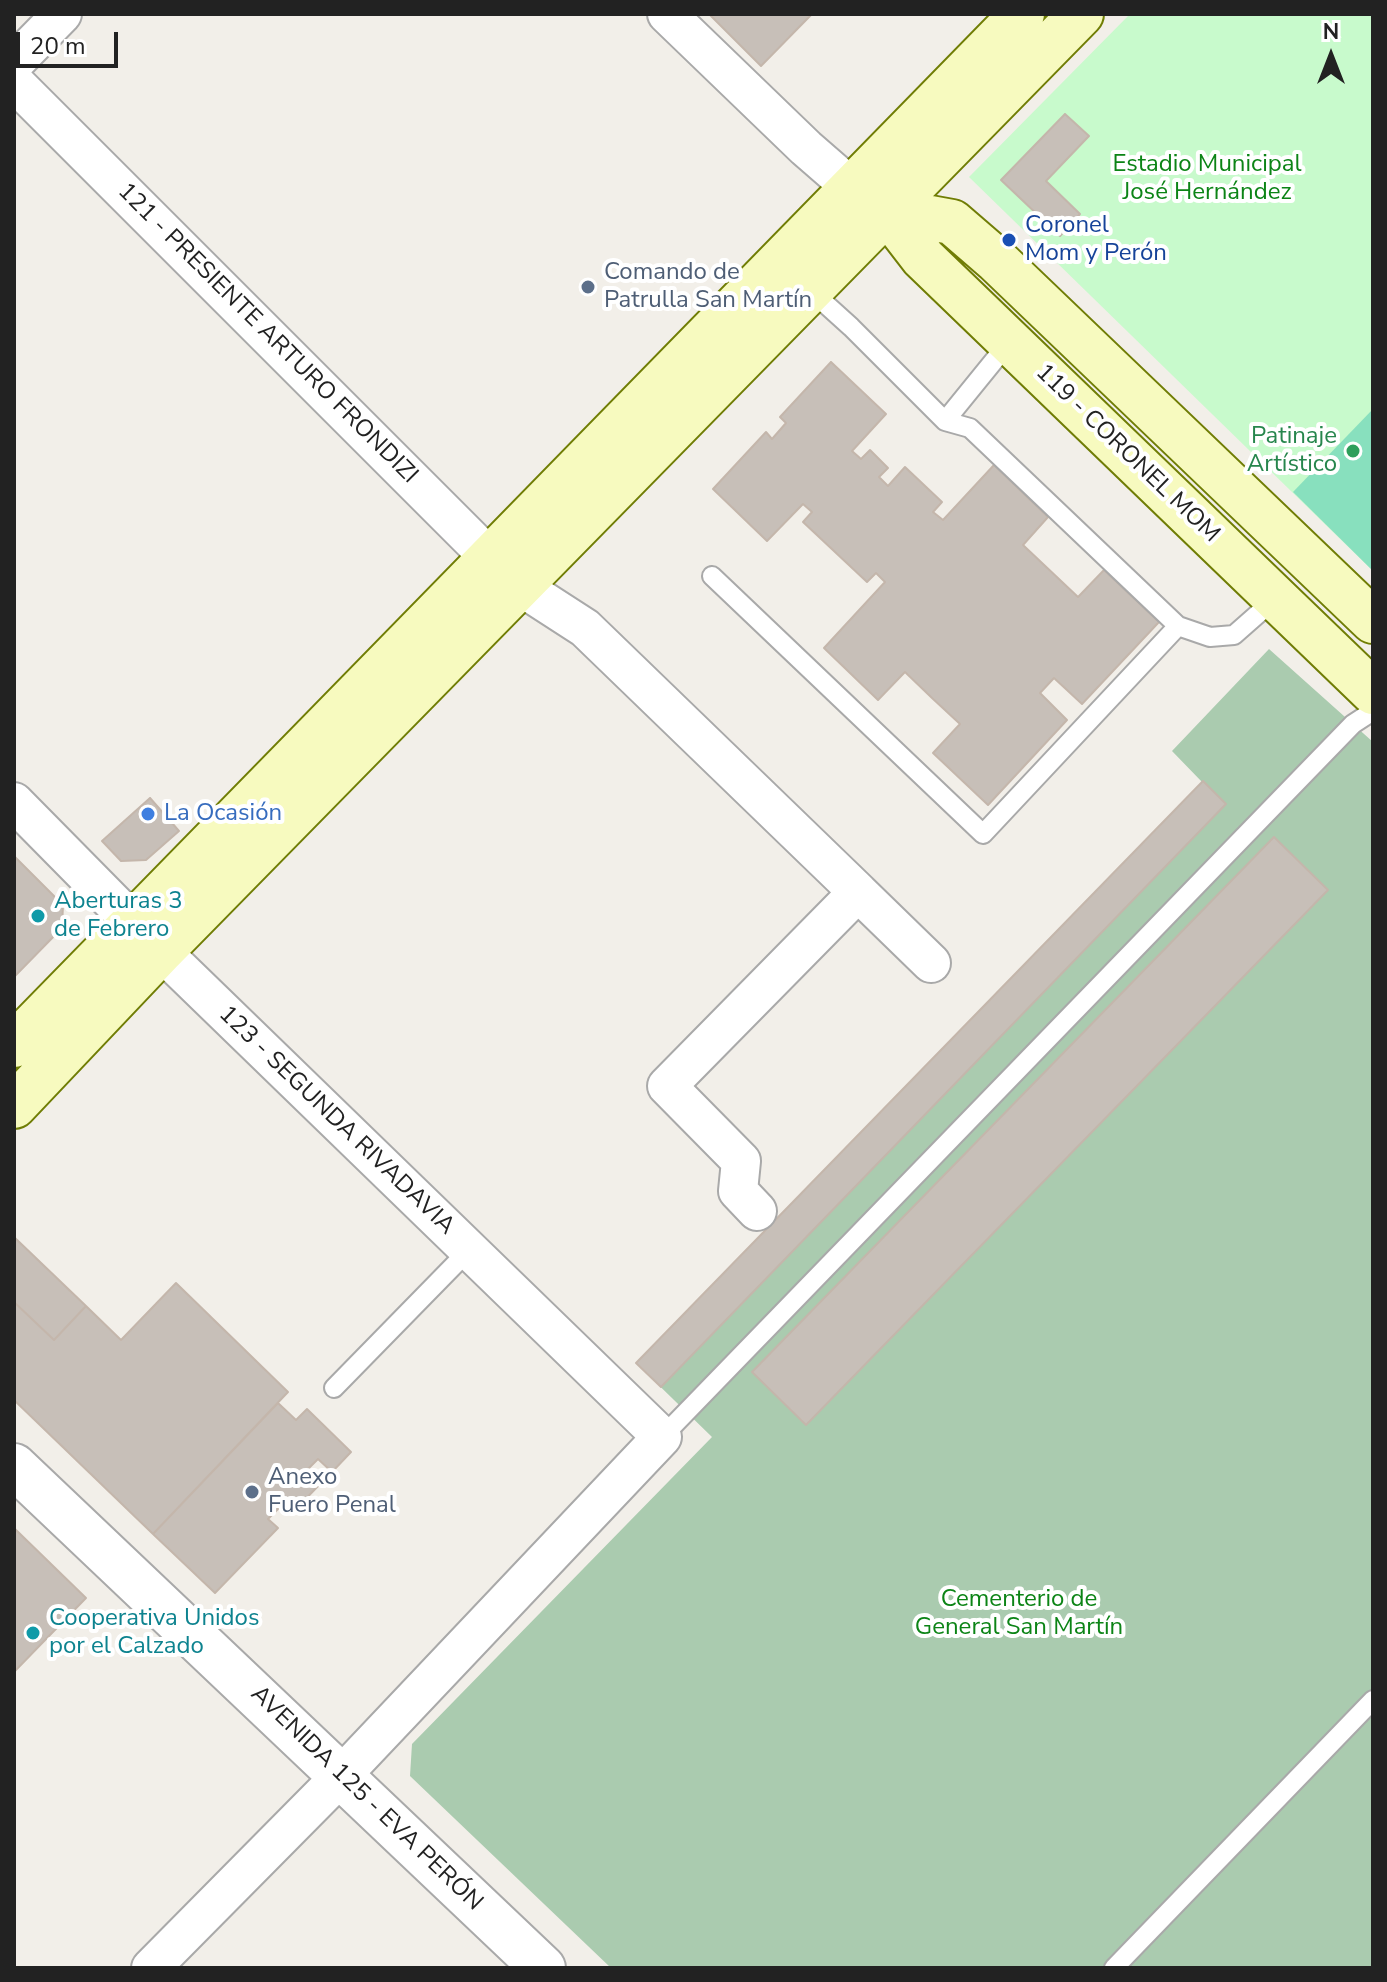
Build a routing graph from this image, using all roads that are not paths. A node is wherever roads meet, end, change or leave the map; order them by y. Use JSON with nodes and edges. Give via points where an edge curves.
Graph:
{"nodes":[{"id":1,"x":62,"y":14,"type":"edge"},
{"id":2,"x":667,"y":14,"type":"edge"},
{"id":3,"x":1022,"y":14,"type":"edge"},
{"id":4,"x":1081,"y":14,"type":"edge"},
{"id":5,"x":14,"y":63,"type":"edge"},
{"id":6,"x":14,"y":82,"type":"edge"},
{"id":7,"x":869,"y":199,"type":"junction"},
{"id":8,"x":810,"y":290,"type":"junction"},
{"id":9,"x":1010,"y":341,"type":"junction"},
{"id":10,"x":945,"y":421,"type":"junction"},
{"id":11,"x":505,"y":572,"type":"junction"},
{"id":12,"x":712,"y":576,"type":"dead end"},
{"id":13,"x":1276,"y":598,"type":"junction"},
{"id":14,"x":1373,"y":621,"type":"edge"},
{"id":15,"x":1178,"y":626,"type":"junction"},
{"id":16,"x":1373,"y":692,"type":"edge"},
{"id":17,"x":1373,"y":711,"type":"edge"},
{"id":18,"x":14,"y":802,"type":"edge"},
{"id":19,"x":858,"y":892,"type":"junction"},
{"id":20,"x":146,"y":936,"type":"junction"},
{"id":21,"x":931,"y":963,"type":"dead end"},
{"id":22,"x":14,"y":1045,"type":"edge"},
{"id":23,"x":14,"y":1106,"type":"edge"},
{"id":24,"x":757,"y":1211,"type":"dead end"},
{"id":25,"x":469,"y":1250,"type":"junction"},
{"id":26,"x":334,"y":1388,"type":"dead end"},
{"id":27,"x":662,"y":1437,"type":"junction"},
{"id":28,"x":14,"y":1466,"type":"edge"},
{"id":29,"x":1373,"y":1700,"type":"edge"},
{"id":30,"x":340,"y":1777,"type":"junction"},
{"id":31,"x":151,"y":1968,"type":"edge"},
{"id":32,"x":543,"y":1968,"type":"edge"},
{"id":33,"x":1114,"y":1968,"type":"edge"}],
"edges":[{"from":1,"to":5,"type":"street"},
{"from":2,"to":7,"type":"street","name":"119 - CORONEL MOM","via":[[806,148]]},
{"from":3,"to":7,"type":"main road"},
{"from":4,"to":7,"type":"main road"},
{"from":6,"to":11,"type":"street","name":"121 - PRESIENTE ARTURO FRONDIZI"},
{"from":7,"to":8,"type":"main road"},
{"from":7,"to":9,"type":"main road","name":"119 - CORONEL MOM"},
{"from":7,"to":11,"type":"main road"},
{"from":7,"to":14,"type":"main road","name":"119 - CORONEL MOM","via":[[952,222]]},
{"from":8,"to":10,"type":"lane"},
{"from":8,"to":11,"type":"main road"},
{"from":9,"to":10,"type":"lane"},
{"from":9,"to":13,"type":"main road","name":"119 - CORONEL MOM"},
{"from":10,"to":15,"type":"lane","via":[[970,428]]},
{"from":11,"to":19,"type":"street","name":"121 - PRESIENTE ARTURO FRONDIZI","via":[[585,628]]},
{"from":11,"to":20,"type":"main road"},
{"from":12,"to":15,"type":"lane","via":[[983,834]]},
{"from":13,"to":15,"type":"lane","via":[[1234,635],[1210,637]]},
{"from":13,"to":16,"type":"main road","name":"119 - CORONEL MOM"},
{"from":17,"to":27,"type":"lane","via":[[1353,724]]},
{"from":18,"to":20,"type":"street","name":"123 - SEGUNDA RIVADAVIA"},
{"from":19,"to":21,"type":"street","name":"121 - PRESIENTE ARTURO FRONDIZI"},
{"from":19,"to":24,"type":"street","via":[[667,1086],[741,1161],[738,1191]]},
{"from":20,"to":22,"type":"main road"},
{"from":20,"to":23,"type":"main road"},
{"from":20,"to":25,"type":"street","name":"123 - SEGUNDA RIVADAVIA"},
{"from":25,"to":26,"type":"lane"},
{"from":25,"to":27,"type":"street","name":"123 - SEGUNDA RIVADAVIA"},
{"from":27,"to":30,"type":"street"},
{"from":28,"to":30,"type":"street","name":"AVENIDA 125 - EVA PERÓN"},
{"from":29,"to":33,"type":"lane"},
{"from":30,"to":31,"type":"street"},
{"from":30,"to":32,"type":"street","name":"AVENIDA 125 - EVA PERÓN"}]}
